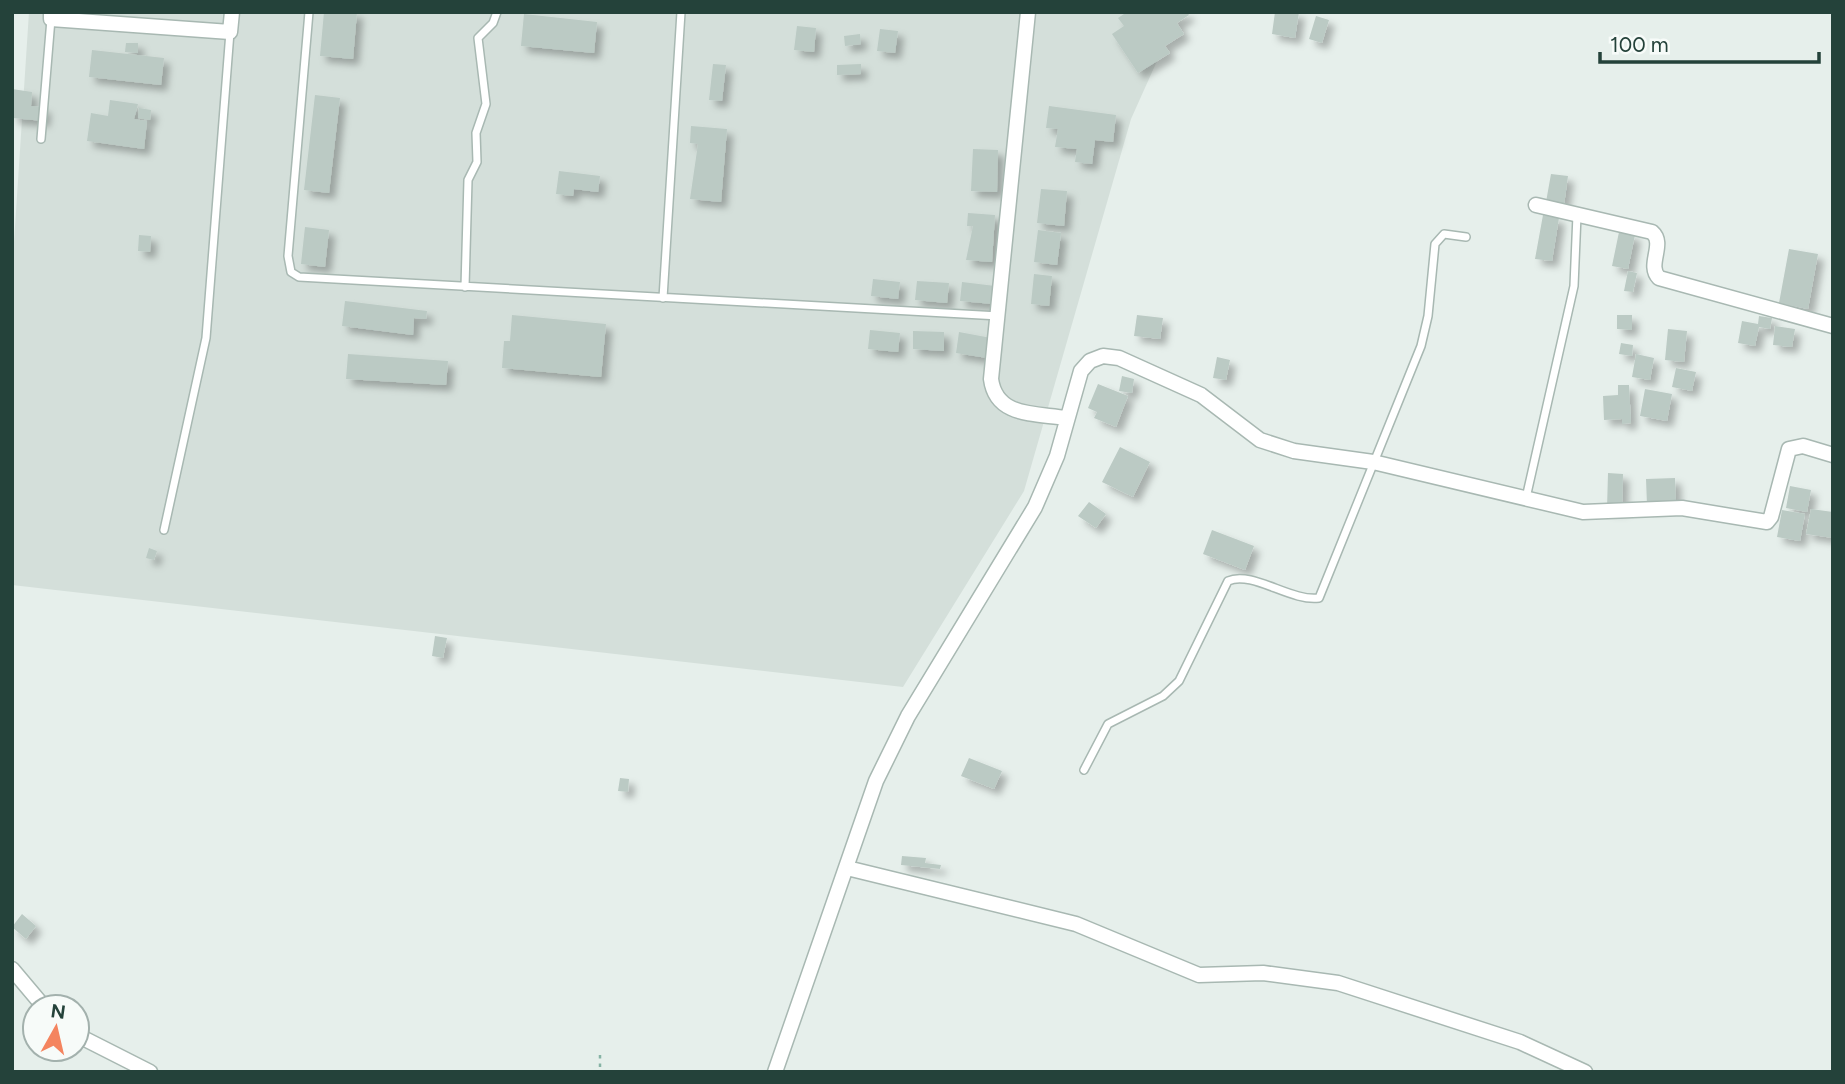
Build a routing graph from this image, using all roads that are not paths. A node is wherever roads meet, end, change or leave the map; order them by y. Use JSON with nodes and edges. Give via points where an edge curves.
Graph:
{"nodes":[{"id":1,"x":232,"y":12,"type":"edge"},
{"id":2,"x":309,"y":12,"type":"edge"},
{"id":3,"x":497,"y":12,"type":"edge"},
{"id":4,"x":681,"y":12,"type":"edge"},
{"id":5,"x":1028,"y":12,"type":"edge"},
{"id":6,"x":51,"y":16,"type":"edge"},
{"id":7,"x":230,"y":32,"type":"junction"},
{"id":8,"x":41,"y":139,"type":"dead end"},
{"id":9,"x":1536,"y":205,"type":"dead end"},
{"id":10,"x":1577,"y":215,"type":"junction"},
{"id":11,"x":1466,"y":237,"type":"dead end"},
{"id":12,"x":465,"y":287,"type":"junction"},
{"id":13,"x":663,"y":298,"type":"junction"},
{"id":14,"x":999,"y":316,"type":"junction"},
{"id":15,"x":1833,"y":326,"type":"edge"},
{"id":16,"x":1066,"y":418,"type":"junction"},
{"id":17,"x":1833,"y":455,"type":"edge"},
{"id":18,"x":1373,"y":461,"type":"junction"},
{"id":19,"x":1525,"y":499,"type":"junction"},
{"id":20,"x":164,"y":530,"type":"dead end"},
{"id":21,"x":1084,"y":770,"type":"dead end"},
{"id":22,"x":847,"y":868,"type":"junction"},
{"id":23,"x":12,"y":969,"type":"edge"},
{"id":24,"x":32,"y":993,"type":"edge"},
{"id":25,"x":91,"y":1042,"type":"edge"},
{"id":26,"x":149,"y":1072,"type":"edge"},
{"id":27,"x":775,"y":1072,"type":"edge"},
{"id":28,"x":1585,"y":1072,"type":"edge"}],
"edges":[{"from":1,"to":7,"type":"street"},
{"from":2,"to":12,"type":"lane","via":[[288,257],[291,272],[307,279]]},
{"from":3,"to":12,"type":"lane","via":[[478,38],[486,104],[476,133],[477,162],[468,180]]},
{"from":4,"to":13,"type":"lane"},
{"from":5,"to":14,"type":"street"},
{"from":6,"to":7,"type":"street"},
{"from":6,"to":8,"type":"lane"},
{"from":7,"to":20,"type":"lane","via":[[206,338]]},
{"from":9,"to":10,"type":"street"},
{"from":10,"to":15,"type":"street","via":[[1652,232],[1658,242],[1654,266],[1659,278]]},
{"from":10,"to":19,"type":"lane","via":[[1574,286]]},
{"from":11,"to":18,"type":"lane","via":[[1444,234],[1435,244],[1421,346]]},
{"from":12,"to":13,"type":"lane"},
{"from":13,"to":14,"type":"lane"},
{"from":14,"to":16,"type":"street","via":[[993,393],[1001,404],[1018,411]]},
{"from":16,"to":18,"type":"street","via":[[1081,371],[1103,356],[1119,358],[1201,395],[1268,443]]},
{"from":16,"to":22,"type":"street","via":[[1057,456],[1035,507],[908,716],[882,770]]},
{"from":17,"to":19,"type":"street","via":[[1802,446],[1789,449],[1771,517],[1760,523],[1682,508],[1583,512]]},
{"from":18,"to":19,"type":"street"},
{"from":18,"to":21,"type":"lane","via":[[1319,598],[1242,579],[1228,581],[1179,681],[1163,696],[1108,724]]},
{"from":22,"to":27,"type":"street"},
{"from":22,"to":28,"type":"street","via":[[1076,924],[1199,975],[1263,973],[1338,983],[1520,1042]]},
{"from":23,"to":24,"type":"street"},
{"from":25,"to":26,"type":"street"}]}
